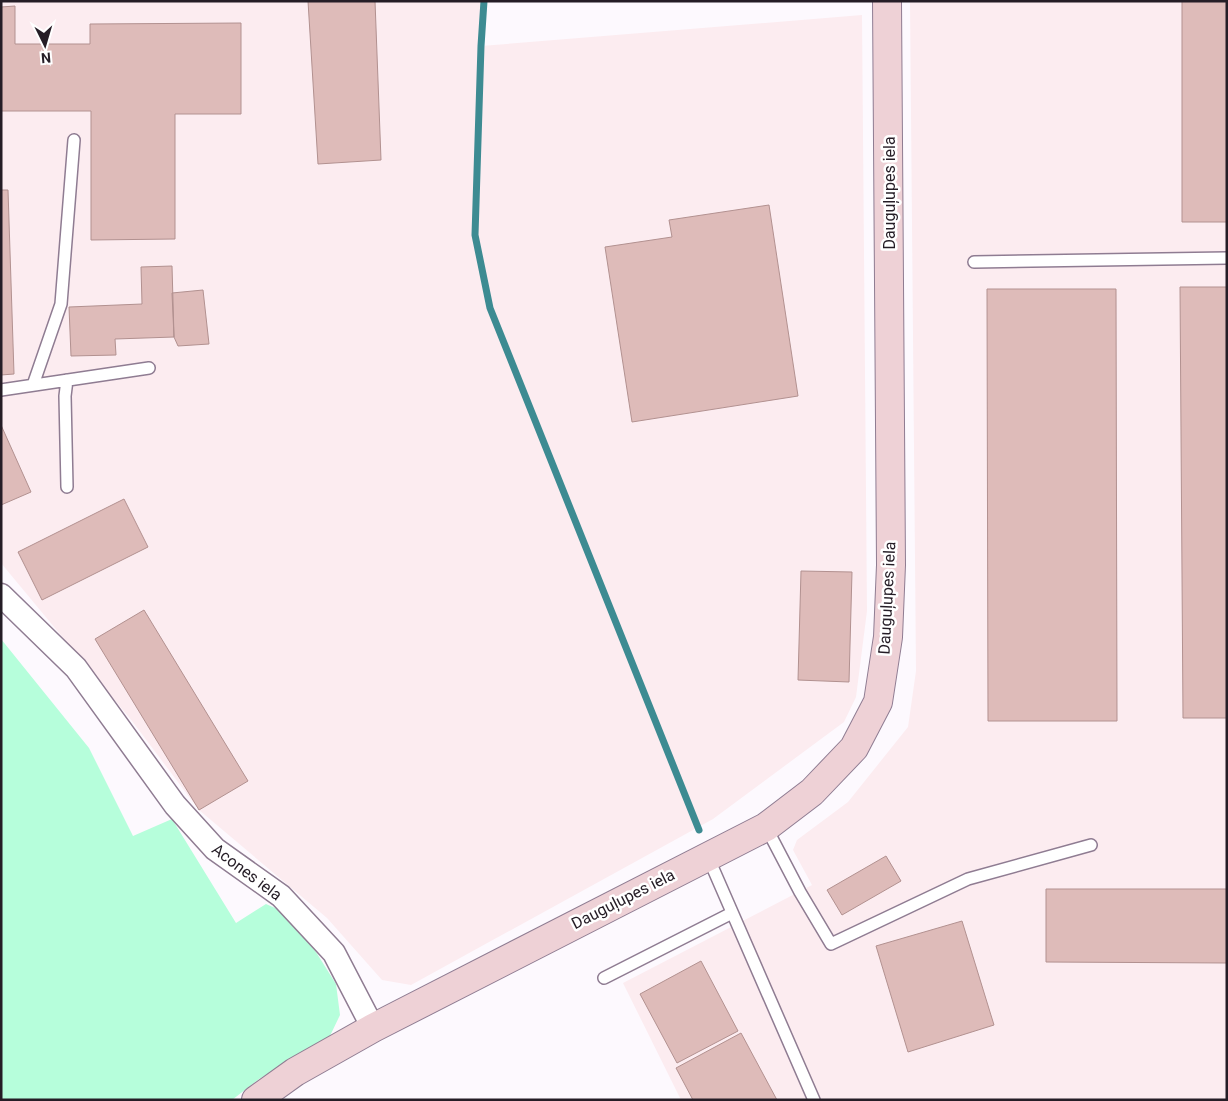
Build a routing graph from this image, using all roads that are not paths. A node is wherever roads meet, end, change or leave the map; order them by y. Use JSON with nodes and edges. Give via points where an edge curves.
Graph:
{"nodes":[{"id":1,"x":887,"y":1,"type":"edge"},
{"id":2,"x":74,"y":140,"type":"dead end"},
{"id":3,"x":1227,"y":258,"type":"edge"},
{"id":4,"x":974,"y":262,"type":"dead end"},
{"id":5,"x":148,"y":368,"type":"dead end"},
{"id":6,"x":67,"y":380,"type":"junction"},
{"id":7,"x":32,"y":385,"type":"junction"},
{"id":8,"x":1,"y":390,"type":"edge"},
{"id":9,"x":67,"y":487,"type":"dead end"},
{"id":10,"x":1,"y":595,"type":"edge"},
{"id":11,"x":766,"y":827,"type":"junction"},
{"id":12,"x":1091,"y":845,"type":"dead end"},
{"id":13,"x":708,"y":855,"type":"junction"},
{"id":14,"x":732,"y":913,"type":"junction"},
{"id":15,"x":604,"y":978,"type":"dead end"},
{"id":16,"x":373,"y":1028,"type":"junction"},
{"id":17,"x":256,"y":1100,"type":"edge"},
{"id":18,"x":814,"y":1100,"type":"edge"}],
"edges":[{"from":1,"to":11,"type":"street","name":"Dauguļupes iela","via":[[891,565],[888,636],[878,702],[854,748],[812,792]]},
{"from":2,"to":7,"type":"lane","via":[[60,304]]},
{"from":3,"to":4,"type":"lane"},
{"from":5,"to":6,"type":"lane"},
{"from":6,"to":7,"type":"lane"},
{"from":6,"to":9,"type":"lane"},
{"from":7,"to":8,"type":"lane"},
{"from":10,"to":16,"type":"street","name":"Acones iela","via":[[76,668],[176,805],[215,849],[281,896],[334,953]]},
{"from":11,"to":12,"type":"lane","via":[[831,944],[968,879]]},
{"from":11,"to":13,"type":"street","name":"Dauguļupes iela"},
{"from":13,"to":14,"type":"lane"},
{"from":13,"to":16,"type":"street","name":"Dauguļupes iela"},
{"from":14,"to":15,"type":"lane"},
{"from":14,"to":18,"type":"lane"},
{"from":16,"to":17,"type":"street","via":[[295,1072]]}]}
